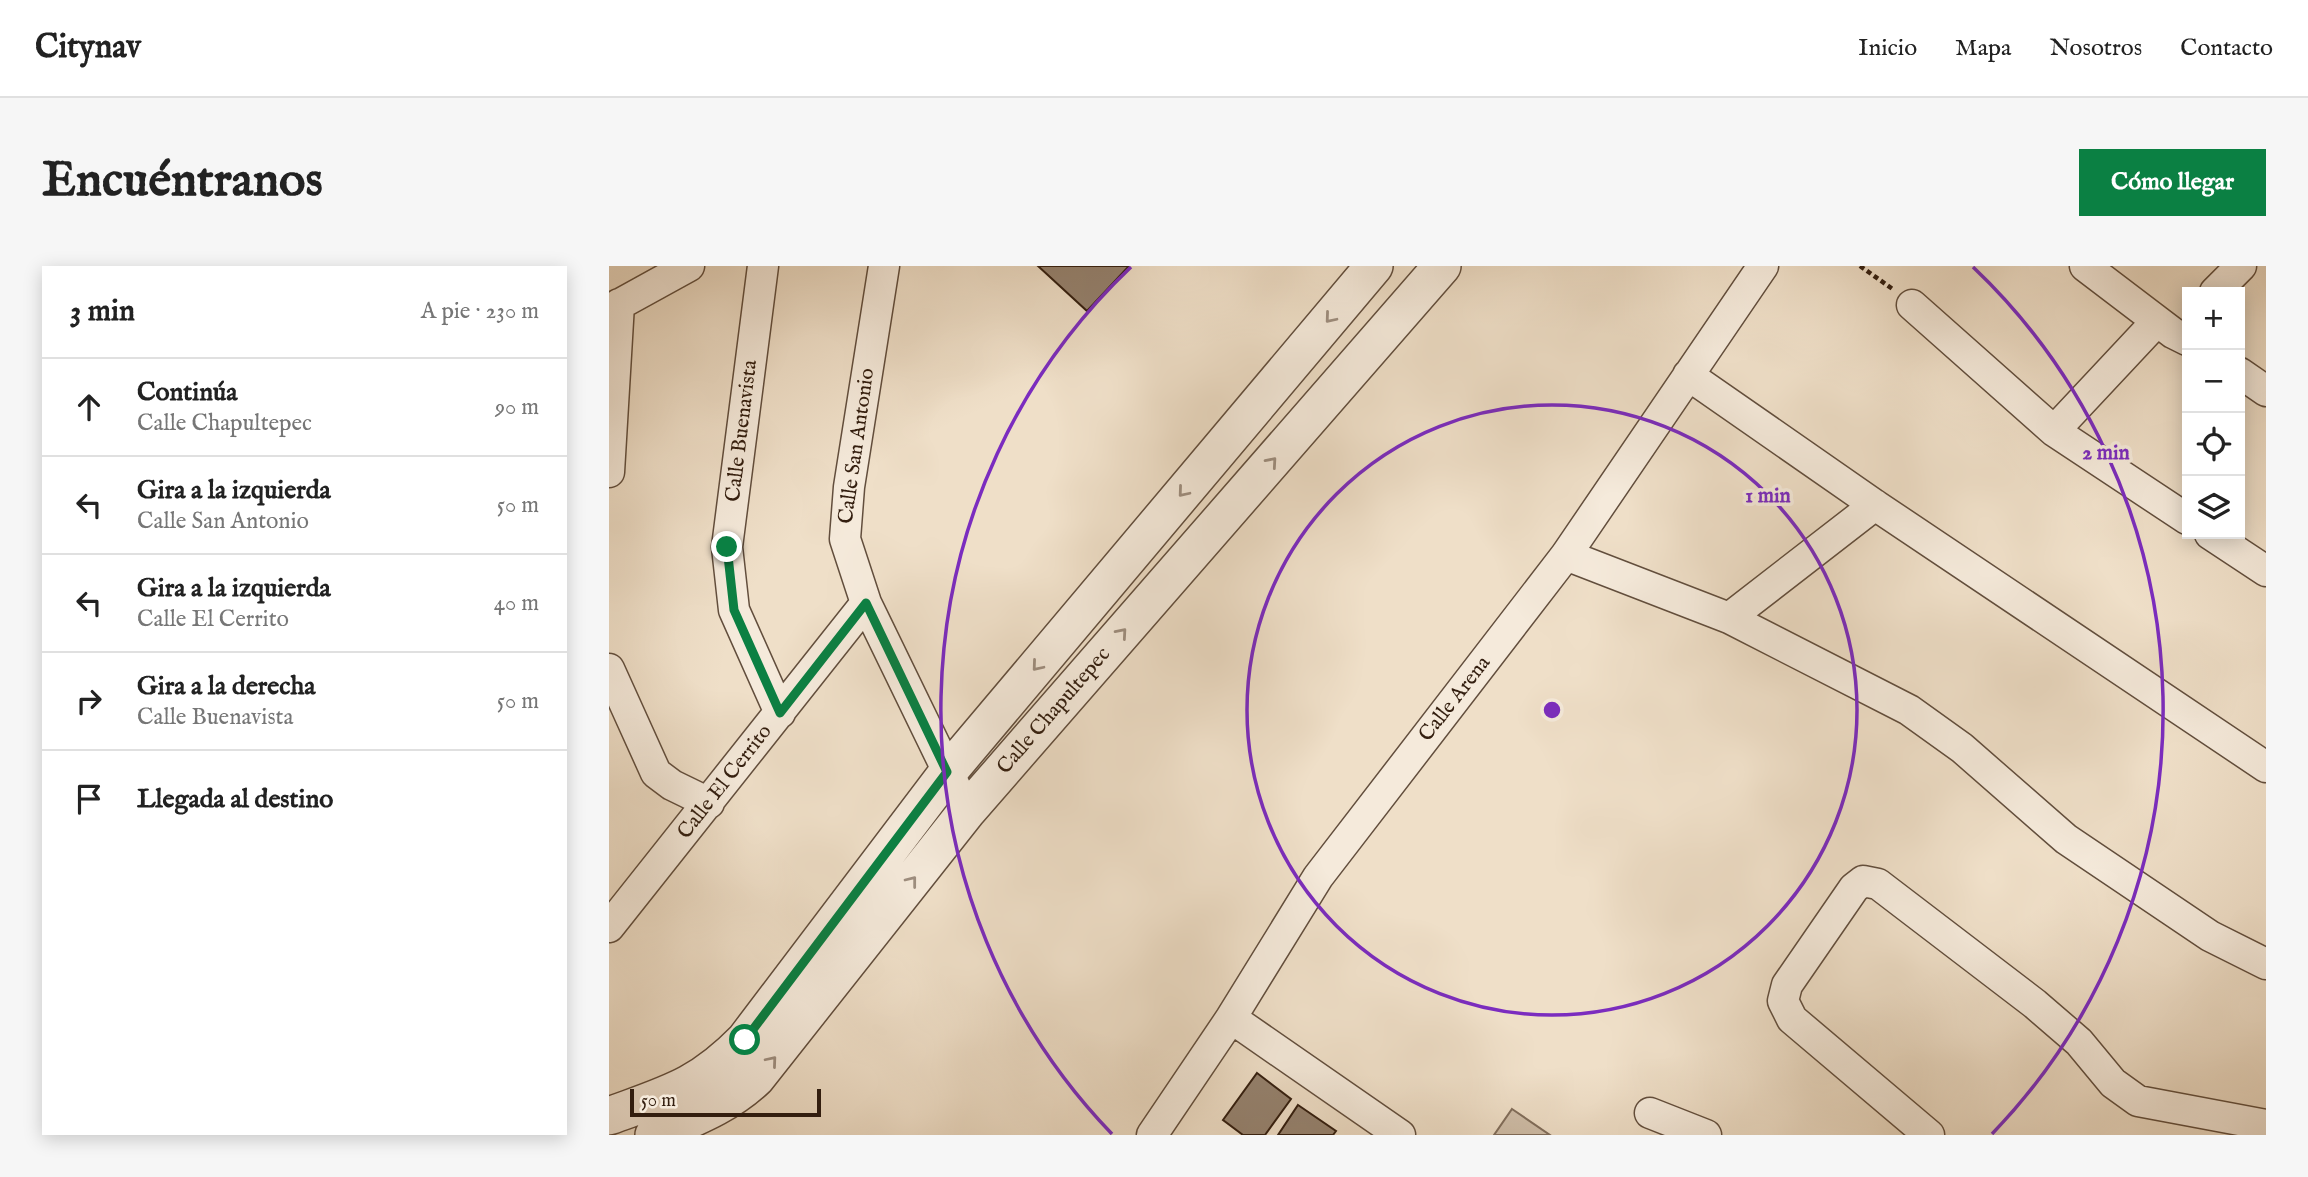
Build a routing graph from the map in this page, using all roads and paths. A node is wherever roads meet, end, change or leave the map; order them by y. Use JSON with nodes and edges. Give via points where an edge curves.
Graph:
{"nodes":[{"id":1,"x":689,"y":266,"type":"edge"},
{"id":2,"x":763,"y":266,"type":"edge"},
{"id":3,"x":884,"y":266,"type":"edge"},
{"id":4,"x":1374,"y":266,"type":"edge"},
{"id":5,"x":1442,"y":266,"type":"edge"},
{"id":6,"x":1763,"y":266,"type":"edge"},
{"id":7,"x":1860,"y":266,"type":"edge"},
{"id":8,"x":2085,"y":266,"type":"edge"},
{"id":9,"x":2241,"y":266,"type":"edge"},
{"id":10,"x":2220,"y":287,"type":"edge"},
{"id":11,"x":1912,"y":305,"type":"joint"},
{"id":12,"x":614,"y":307,"type":"edge"},
{"id":13,"x":2176,"y":328,"type":"edge"},
{"id":14,"x":1688,"y":375,"type":"junction"},
{"id":15,"x":2245,"y":376,"type":"edge"},
{"id":16,"x":2266,"y":391,"type":"edge"},
{"id":17,"x":2054,"y":431,"type":"junction"},
{"id":18,"x":609,"y":472,"type":"edge"},
{"id":19,"x":1875,"y":505,"type":"junction"},
{"id":20,"x":2182,"y":516,"type":"edge"},
{"id":21,"x":2218,"y":539,"type":"edge"},
{"id":22,"x":1566,"y":555,"type":"junction"},
{"id":23,"x":2266,"y":570,"type":"edge"},
{"id":24,"x":866,"y":603,"type":"junction"},
{"id":25,"x":1729,"y":618,"type":"junction"},
{"id":26,"x":609,"y":669,"type":"edge"},
{"id":27,"x":780,"y":713,"type":"junction"},
{"id":28,"x":2266,"y":767,"type":"edge"},
{"id":29,"x":947,"y":772,"type":"junction"},
{"id":30,"x":709,"y":803,"type":"junction"},
{"id":31,"x":967,"y":811,"type":"junction"},
{"id":32,"x":609,"y":927,"type":"edge"},
{"id":33,"x":2266,"y":964,"type":"edge"},
{"id":34,"x":1231,"y":1018,"type":"junction"},
{"id":35,"x":1650,"y":1113,"type":"dead end"},
{"id":36,"x":609,"y":1116,"type":"edge"},
{"id":37,"x":2266,"y":1125,"type":"edge"},
{"id":38,"x":1387,"y":1131,"type":"edge"},
{"id":39,"x":654,"y":1135,"type":"edge"},
{"id":40,"x":1152,"y":1135,"type":"edge"},
{"id":41,"x":1706,"y":1135,"type":"edge"},
{"id":42,"x":1929,"y":1135,"type":"edge"}],
"edges":[{"from":1,"to":12,"type":"street"},
{"from":2,"to":27,"type":"street","name":"Calle Buenavista","via":[[727,547],[734,610]]},
{"from":3,"to":24,"type":"street","name":"Calle San Antonio","via":[[845,538]]},
{"from":4,"to":29,"type":"street","name":"Calle Chapultepec","one_way":true},
{"from":31,"to":5,"type":"street","name":"Calle Chapultepec","one_way":true},
{"from":6,"to":14,"type":"street","name":"Calle Arena"},
{"from":7,"to":11,"type":"path"},
{"from":8,"to":13,"type":"street"},
{"from":9,"to":10,"type":"street"},
{"from":11,"to":17,"type":"street"},
{"from":12,"to":18,"type":"street"},
{"from":13,"to":17,"type":"street"},
{"from":14,"to":19,"type":"street"},
{"from":14,"to":22,"type":"street","name":"Calle Arena"},
{"from":15,"to":16,"type":"street"},
{"from":17,"to":20,"type":"street"},
{"from":19,"to":25,"type":"street"},
{"from":19,"to":28,"type":"street"},
{"from":21,"to":23,"type":"street"},
{"from":22,"to":25,"type":"street"},
{"from":22,"to":34,"type":"street","name":"Calle Arena","via":[[1318,877]]},
{"from":24,"to":27,"type":"street","name":"Calle El Cerrito"},
{"from":24,"to":29,"type":"street","name":"Calle San Antonio"},
{"from":25,"to":33,"type":"street","via":[[1909,710],[1962,748],[2066,839],[2210,936]]},
{"from":26,"to":30,"type":"street","via":[[656,773]]},
{"from":27,"to":30,"type":"street","name":"Calle El Cerrito"},
{"from":29,"to":31,"type":"street","name":"Calle San Antonio"},
{"from":29,"to":36,"type":"street","name":"Calle Chapultepec","via":[[745,1040],[706,1076],[683,1089]]},
{"from":30,"to":32,"type":"street","name":"Calle El Cerrito"},
{"from":39,"to":31,"type":"street","name":"Calle Chapultepec","one_way":true,"via":[[716,1108],[757,1078]]},
{"from":34,"to":38,"type":"street"},
{"from":34,"to":40,"type":"street","name":"Calle Arena"},
{"from":35,"to":41,"type":"street"},
{"from":37,"to":42,"type":"street","via":[[2138,1101],[2113,1083],[2079,1042],[2035,1004],[1878,884],[1863,881],[1787,985],[1783,1001],[1792,1019]]}]}
